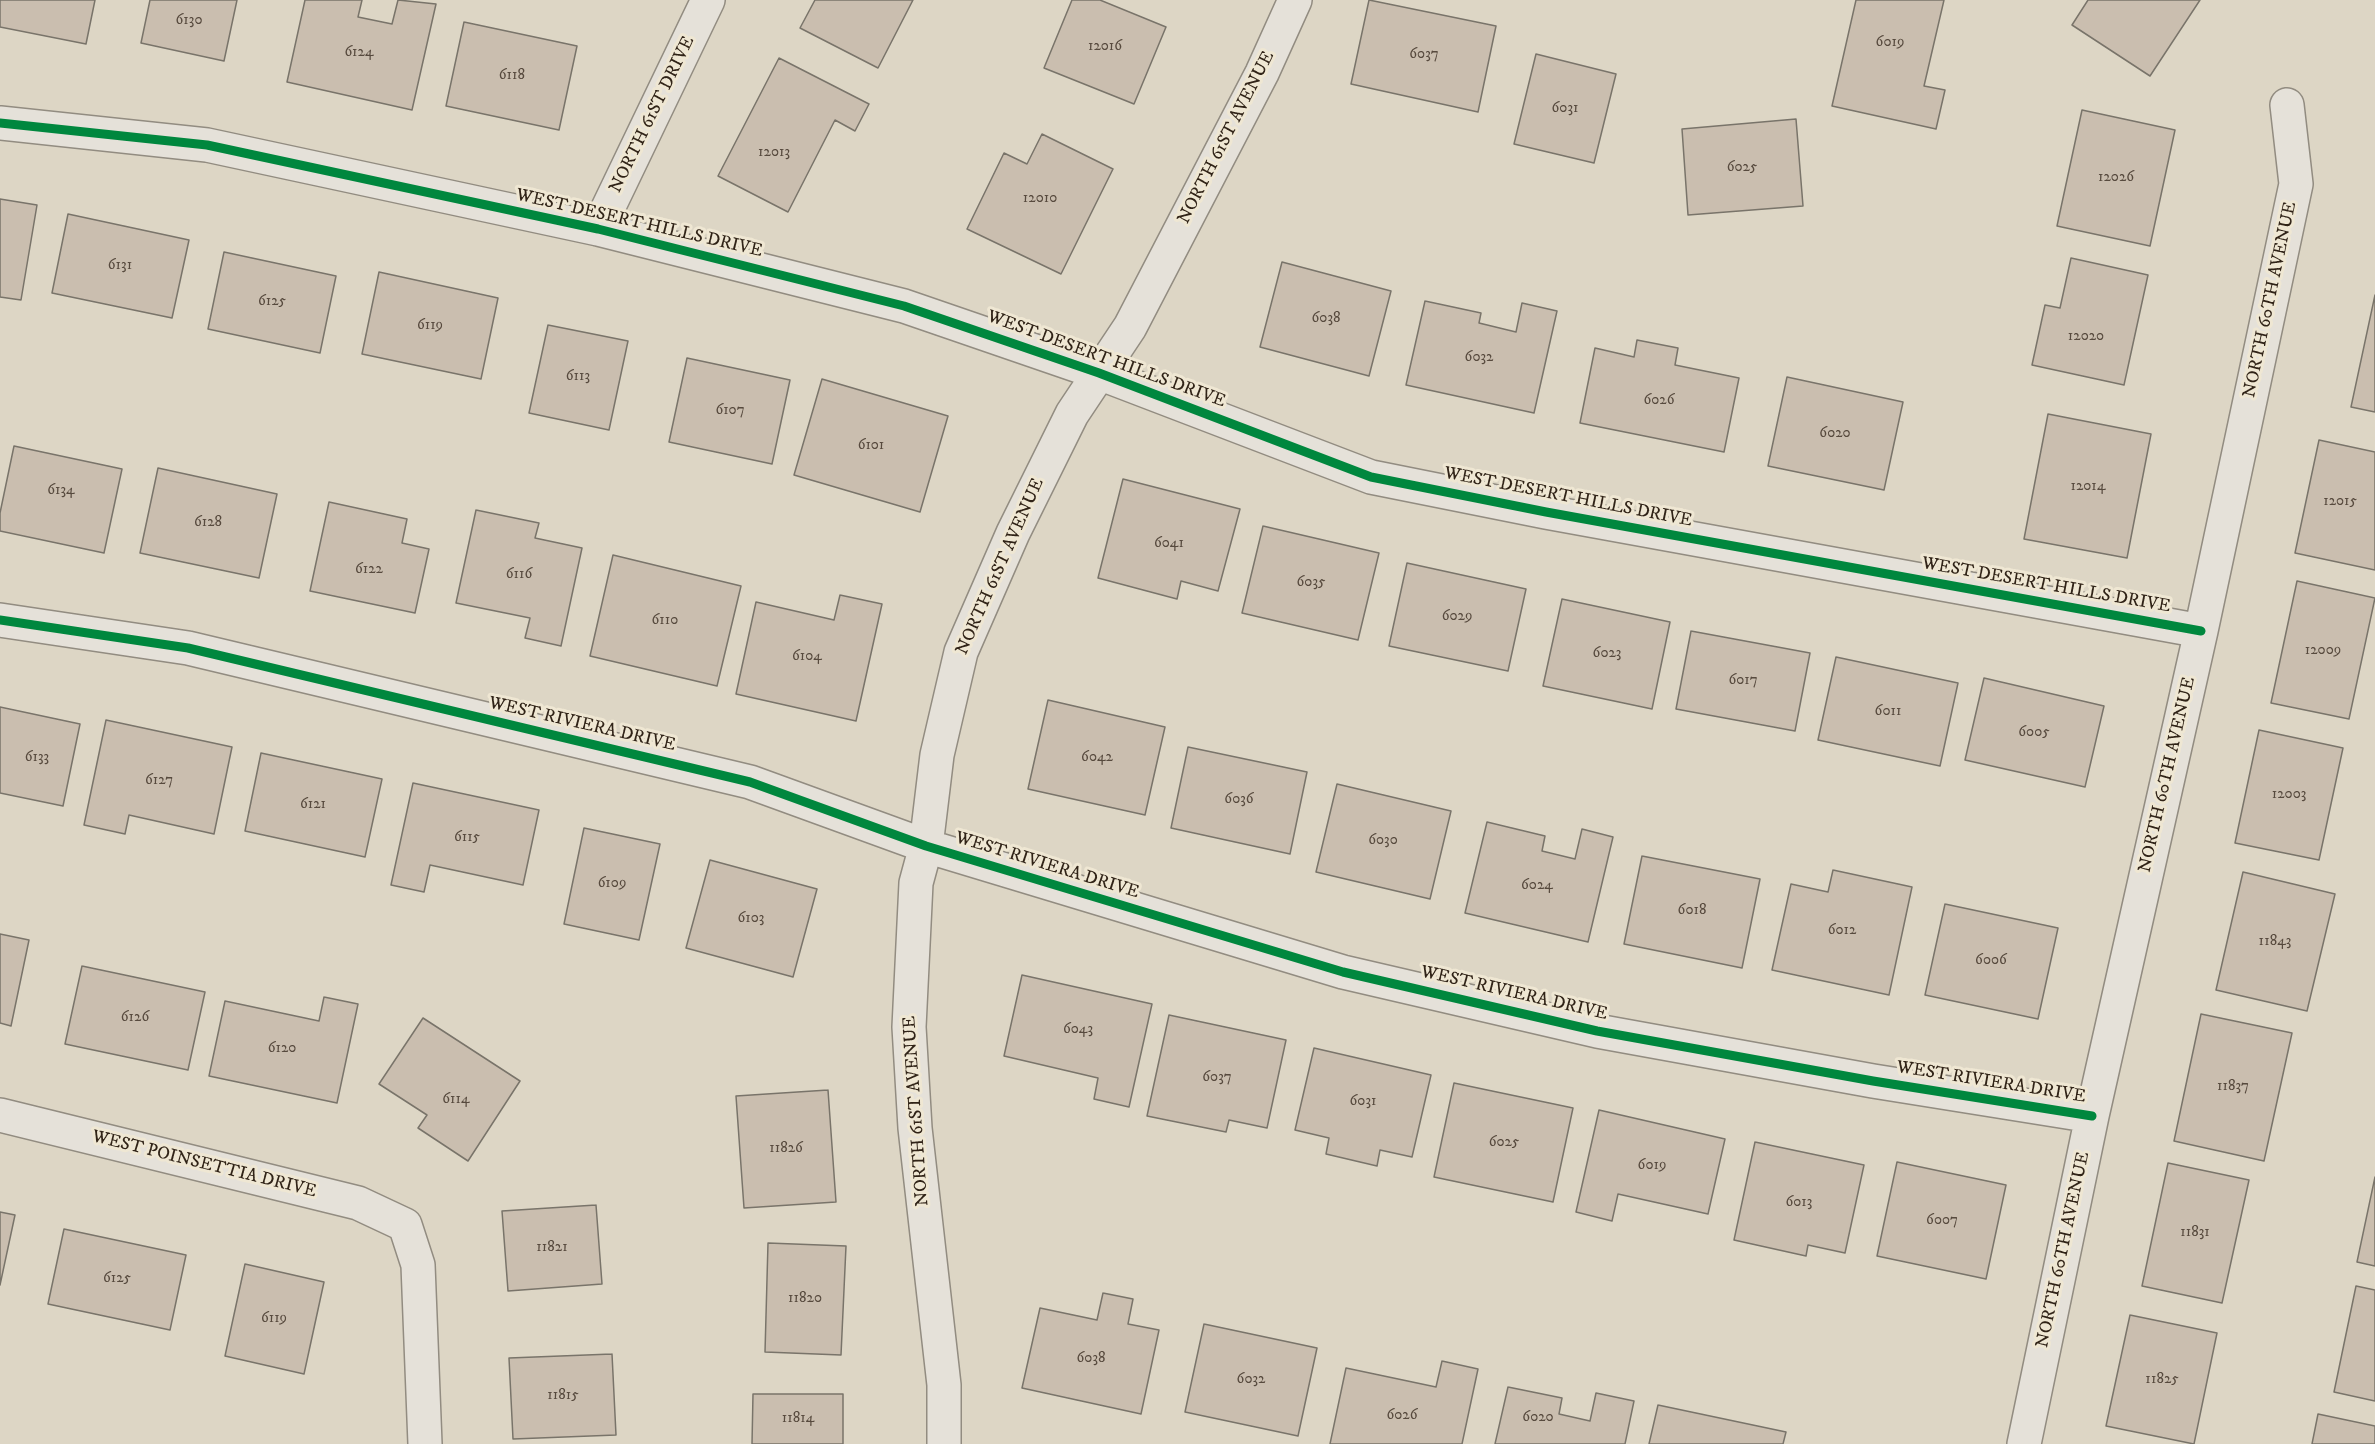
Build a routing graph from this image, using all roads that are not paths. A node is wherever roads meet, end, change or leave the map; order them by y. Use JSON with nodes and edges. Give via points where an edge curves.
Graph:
{"nodes":[{"id":1,"x":708,"y":0,"type":"edge"},
{"id":2,"x":1295,"y":0,"type":"edge"},
{"id":3,"x":2287,"y":105,"type":"dead end"},
{"id":4,"x":0,"y":123,"type":"edge"},
{"id":5,"x":598,"y":229,"type":"junction"},
{"id":6,"x":1100,"y":373,"type":"junction"},
{"id":7,"x":0,"y":620,"type":"edge"},
{"id":8,"x":2201,"y":631,"type":"junction"},
{"id":9,"x":926,"y":846,"type":"junction"},
{"id":10,"x":0,"y":1115,"type":"edge"},
{"id":11,"x":2092,"y":1116,"type":"junction"},
{"id":12,"x":425,"y":1444,"type":"edge"},
{"id":13,"x":944,"y":1444,"type":"edge"},
{"id":14,"x":2024,"y":1444,"type":"edge"}],
"edges":[{"from":1,"to":5,"type":"street","name":"NORTH 61ST DRIVE"},
{"from":2,"to":6,"type":"street","name":"NORTH 61ST AVENUE","via":[[1262,73],[1130,327]]},
{"from":3,"to":8,"type":"street","name":"NORTH 60TH AVENUE","via":[[2296,184]]},
{"from":4,"to":5,"type":"street","name":"WEST DESERT HILLS DRIVE","via":[[207,145]]},
{"from":5,"to":6,"type":"street","name":"WEST DESERT HILLS DRIVE","via":[[904,306]]},
{"from":6,"to":8,"type":"street","name":"WEST DESERT HILLS DRIVE","via":[[1371,477]]},
{"from":6,"to":9,"type":"street","name":"NORTH 61ST AVENUE","via":[[1072,414],[1013,533],[961,652],[937,755]]},
{"from":7,"to":9,"type":"street","name":"WEST RIVIERA DRIVE","via":[[188,648],[750,782]]},
{"from":8,"to":11,"type":"street","name":"NORTH 60TH AVENUE"},
{"from":9,"to":11,"type":"street","name":"WEST RIVIERA DRIVE","via":[[1354,975],[1597,1031]]},
{"from":9,"to":13,"type":"street","name":"NORTH 61ST AVENUE","via":[[916,883],[909,1027],[915,1128],[944,1385]]},
{"from":10,"to":12,"type":"street","name":"WEST POINSETTIA DRIVE","via":[[358,1203],[405,1225],[418,1265]]},
{"from":11,"to":14,"type":"street","name":"NORTH 60TH AVENUE"}]}
